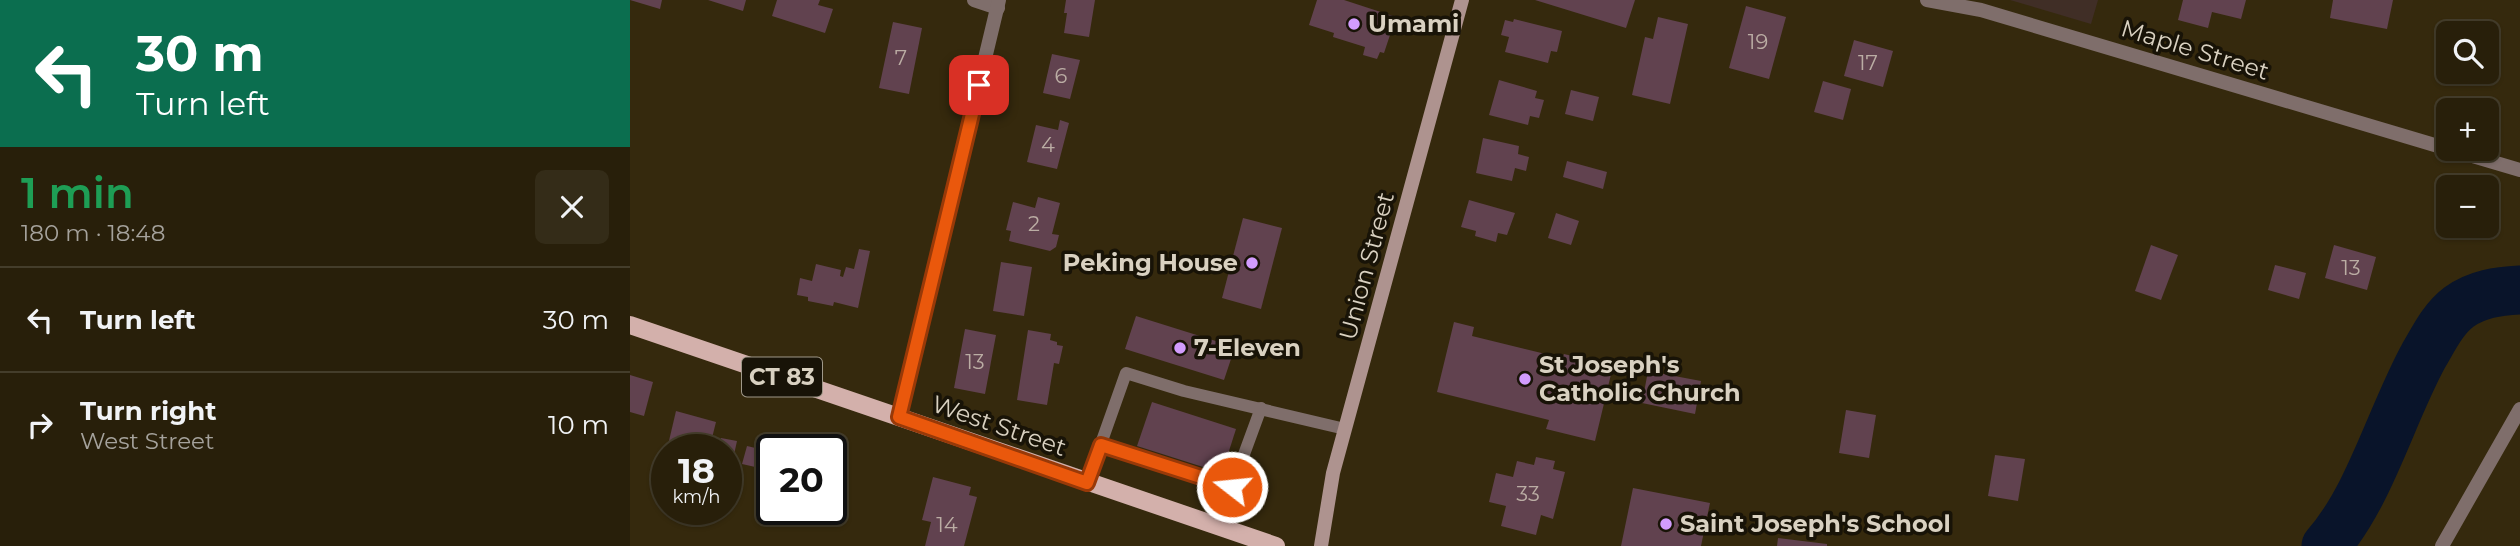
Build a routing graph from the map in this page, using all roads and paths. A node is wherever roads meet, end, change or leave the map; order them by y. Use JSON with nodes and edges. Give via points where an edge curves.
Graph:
{"nodes":[{"id":1,"x":974,"y":0,"type":"edge"},
{"id":2,"x":1462,"y":0,"type":"edge"},
{"id":3,"x":1927,"y":0,"type":"edge"},
{"id":4,"x":998,"y":4,"type":"edge"},
{"id":5,"x":2436,"y":145,"type":"edge"},
{"id":6,"x":2490,"y":161,"type":"edge"},
{"id":7,"x":2520,"y":170,"type":"edge"},
{"id":8,"x":630,"y":325,"type":"edge"},
{"id":9,"x":1261,"y":408,"type":"junction"},
{"id":10,"x":2520,"y":409,"type":"edge"},
{"id":11,"x":899,"y":417,"type":"junction"},
{"id":12,"x":1345,"y":429,"type":"junction"},
{"id":13,"x":1101,"y":445,"type":"junction"},
{"id":14,"x":1087,"y":483,"type":"junction"},
{"id":15,"x":1232,"y":487,"type":"junction"},
{"id":16,"x":1219,"y":527,"type":"junction"},
{"id":17,"x":1276,"y":546,"type":"edge"},
{"id":18,"x":1321,"y":546,"type":"edge"},
{"id":19,"x":2442,"y":546,"type":"edge"}],
"edges":[{"from":1,"to":4,"type":"street"},
{"from":2,"to":12,"type":"main road","name":"Union Street"},
{"from":3,"to":5,"type":"street","name":"Maple Street","via":[[1982,10]]},
{"from":4,"to":11,"type":"street"},
{"from":6,"to":7,"type":"street","name":"Maple Street"},
{"from":8,"to":11,"type":"main road","name":"West Street","number":"CT 83"},
{"from":9,"to":12,"type":"lane"},
{"from":9,"to":13,"type":"lane","via":[[1126,373]]},
{"from":9,"to":15,"type":"lane"},
{"from":10,"to":19,"type":"street"},
{"from":11,"to":14,"type":"main road","name":"West Street","number":"CT 83"},
{"from":12,"to":18,"type":"main road","name":"Union Street"},
{"from":13,"to":14,"type":"lane"},
{"from":13,"to":15,"type":"lane"},
{"from":14,"to":16,"type":"main road","name":"West Street","number":"CT 83"},
{"from":15,"to":16,"type":"lane"},
{"from":16,"to":17,"type":"main road","name":"West Street","number":"CT 83"}]}
